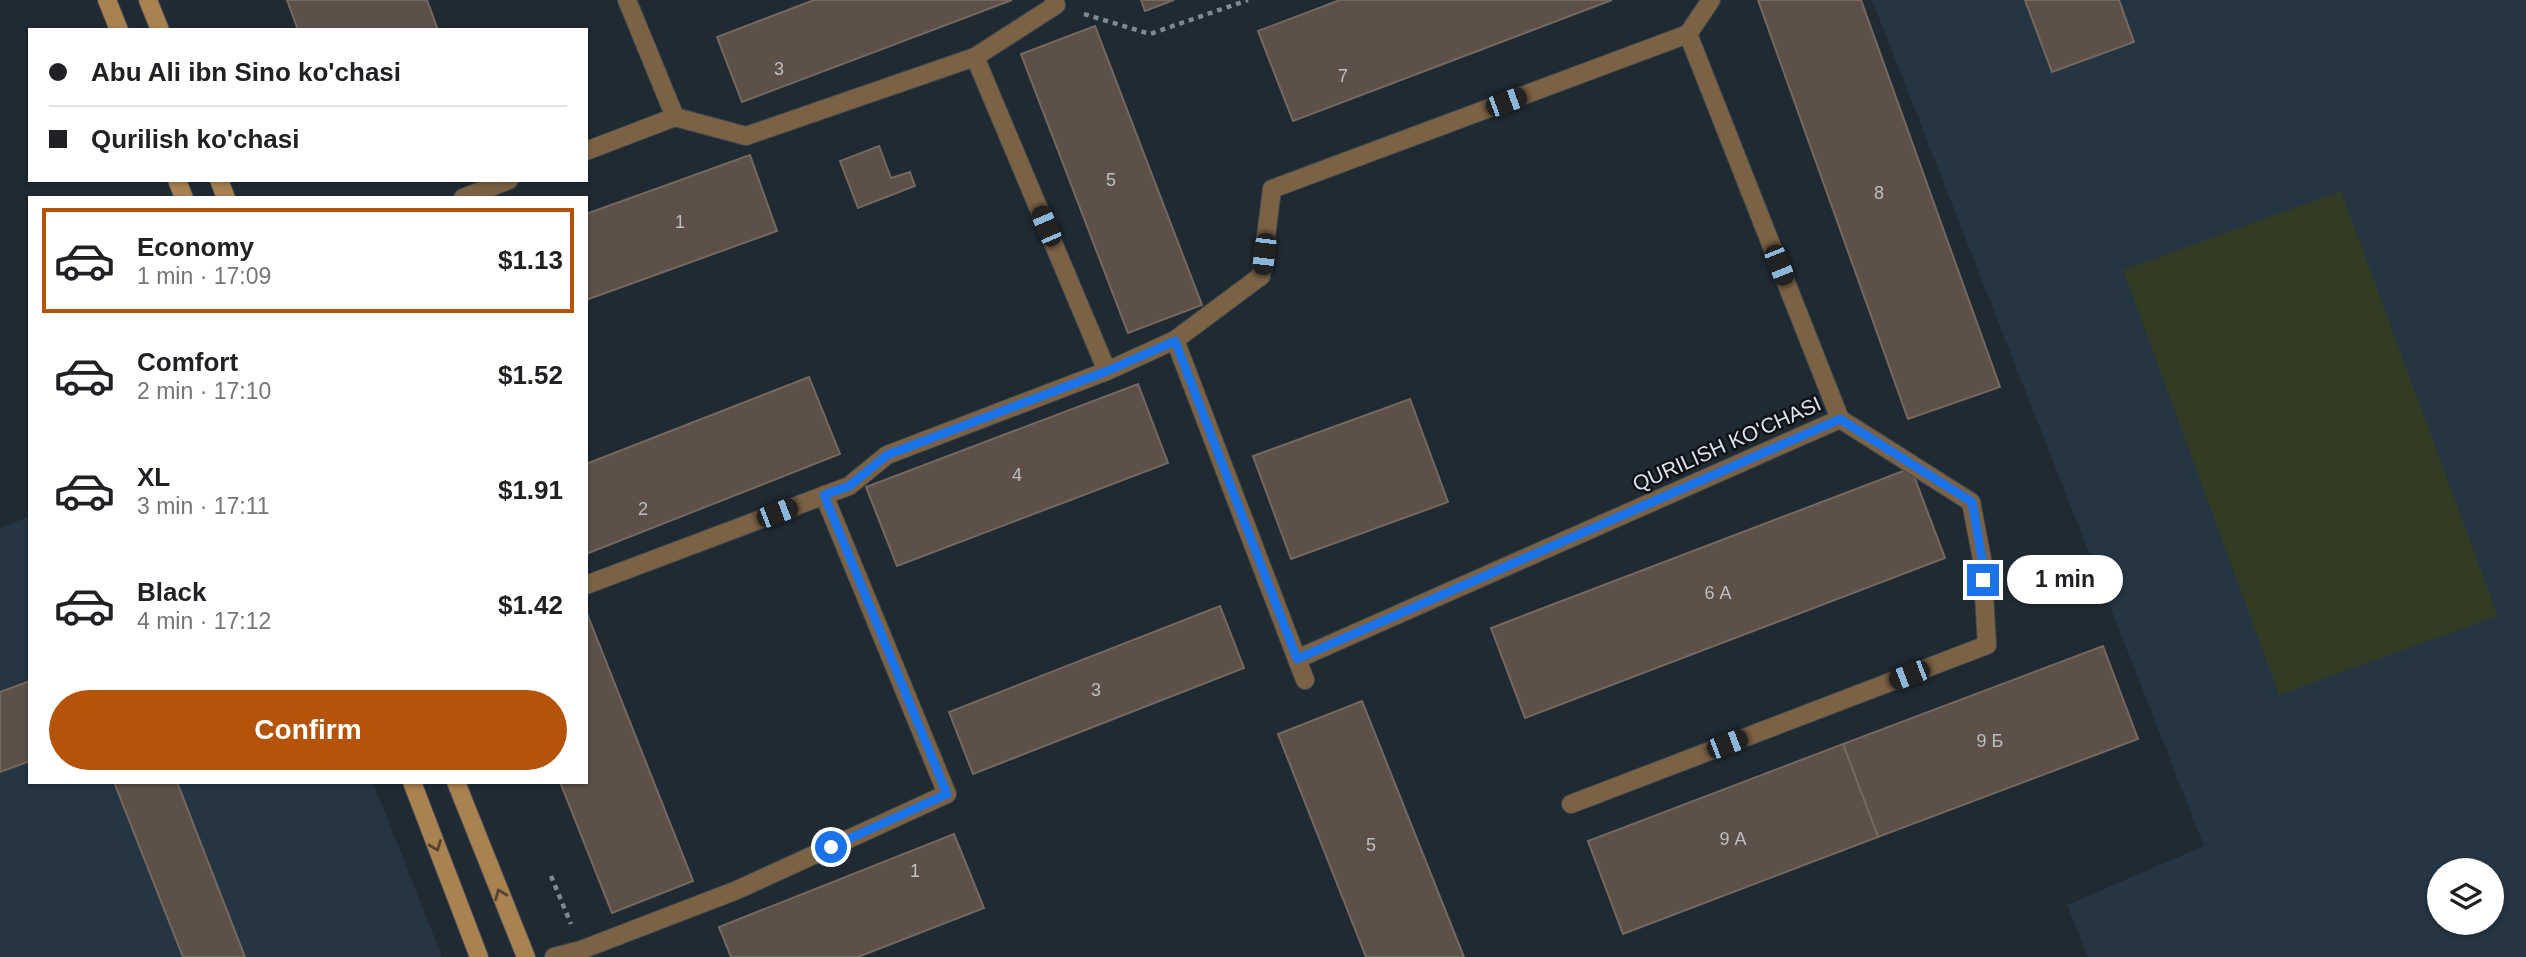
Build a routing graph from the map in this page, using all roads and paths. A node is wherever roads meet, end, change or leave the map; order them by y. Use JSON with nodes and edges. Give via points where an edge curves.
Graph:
{"nodes":[{"id":1,"x":107,"y":0,"type":"edge"},
{"id":2,"x":148,"y":0,"type":"edge"},
{"id":3,"x":627,"y":0,"type":"edge"},
{"id":4,"x":1248,"y":0,"type":"edge"},
{"id":5,"x":1712,"y":0,"type":"edge"},
{"id":6,"x":1055,"y":3,"type":"edge"},
{"id":7,"x":118,"y":28,"type":"edge"},
{"id":8,"x":159,"y":28,"type":"edge"},
{"id":9,"x":1688,"y":34,"type":"junction"},
{"id":10,"x":975,"y":57,"type":"junction"},
{"id":11,"x":675,"y":117,"type":"junction"},
{"id":12,"x":588,"y":150,"type":"edge"},
{"id":13,"x":504,"y":182,"type":"edge"},
{"id":14,"x":468,"y":196,"type":"edge"},
{"id":15,"x":1175,"y":341,"type":"junction"},
{"id":16,"x":1107,"y":371,"type":"junction"},
{"id":17,"x":1840,"y":419,"type":"junction"},
{"id":18,"x":824,"y":495,"type":"junction"},
{"id":19,"x":588,"y":585,"type":"edge"},
{"id":20,"x":1297,"y":659,"type":"junction"},
{"id":21,"x":1305,"y":680,"type":"dead end"},
{"id":22,"x":413,"y":784,"type":"edge"},
{"id":23,"x":457,"y":784,"type":"edge"},
{"id":24,"x":1571,"y":804,"type":"dead end"},
{"id":25,"x":551,"y":876,"type":"dead end"},
{"id":26,"x":581,"y":950,"type":"junction"},
{"id":27,"x":479,"y":957,"type":"edge"},
{"id":28,"x":526,"y":957,"type":"edge"},
{"id":29,"x":554,"y":957,"type":"edge"}],
"edges":[{"from":1,"to":7,"type":"main road"},
{"from":2,"to":8,"type":"main road"},
{"from":3,"to":11,"type":"street"},
{"from":4,"to":6,"type":"path","via":[[1150,34]]},
{"from":5,"to":9,"type":"street"},
{"from":6,"to":10,"type":"street"},
{"from":9,"to":15,"type":"street","via":[[1272,188],[1261,276]]},
{"from":9,"to":17,"type":"street"},
{"from":10,"to":11,"type":"street","via":[[746,136]]},
{"from":10,"to":16,"type":"street"},
{"from":11,"to":12,"type":"street"},
{"from":13,"to":14,"type":"street"},
{"from":15,"to":16,"type":"street"},
{"from":15,"to":20,"type":"street"},
{"from":16,"to":18,"type":"street","via":[[887,455],[849,486]]},
{"from":17,"to":20,"type":"street","name":"QURILISH KO'CHASI"},
{"from":17,"to":24,"type":"street","name":"QURILISH KO'CHASI","via":[[1972,502],[1982,559],[1987,645]]},
{"from":18,"to":19,"type":"street"},
{"from":18,"to":26,"type":"street","via":[[947,794],[737,890]]},
{"from":20,"to":21,"type":"street"},
{"from":22,"to":27,"type":"main road","one_way":true},
{"from":28,"to":23,"type":"main road","one_way":true},
{"from":25,"to":26,"type":"path"},
{"from":26,"to":29,"type":"street"}]}
